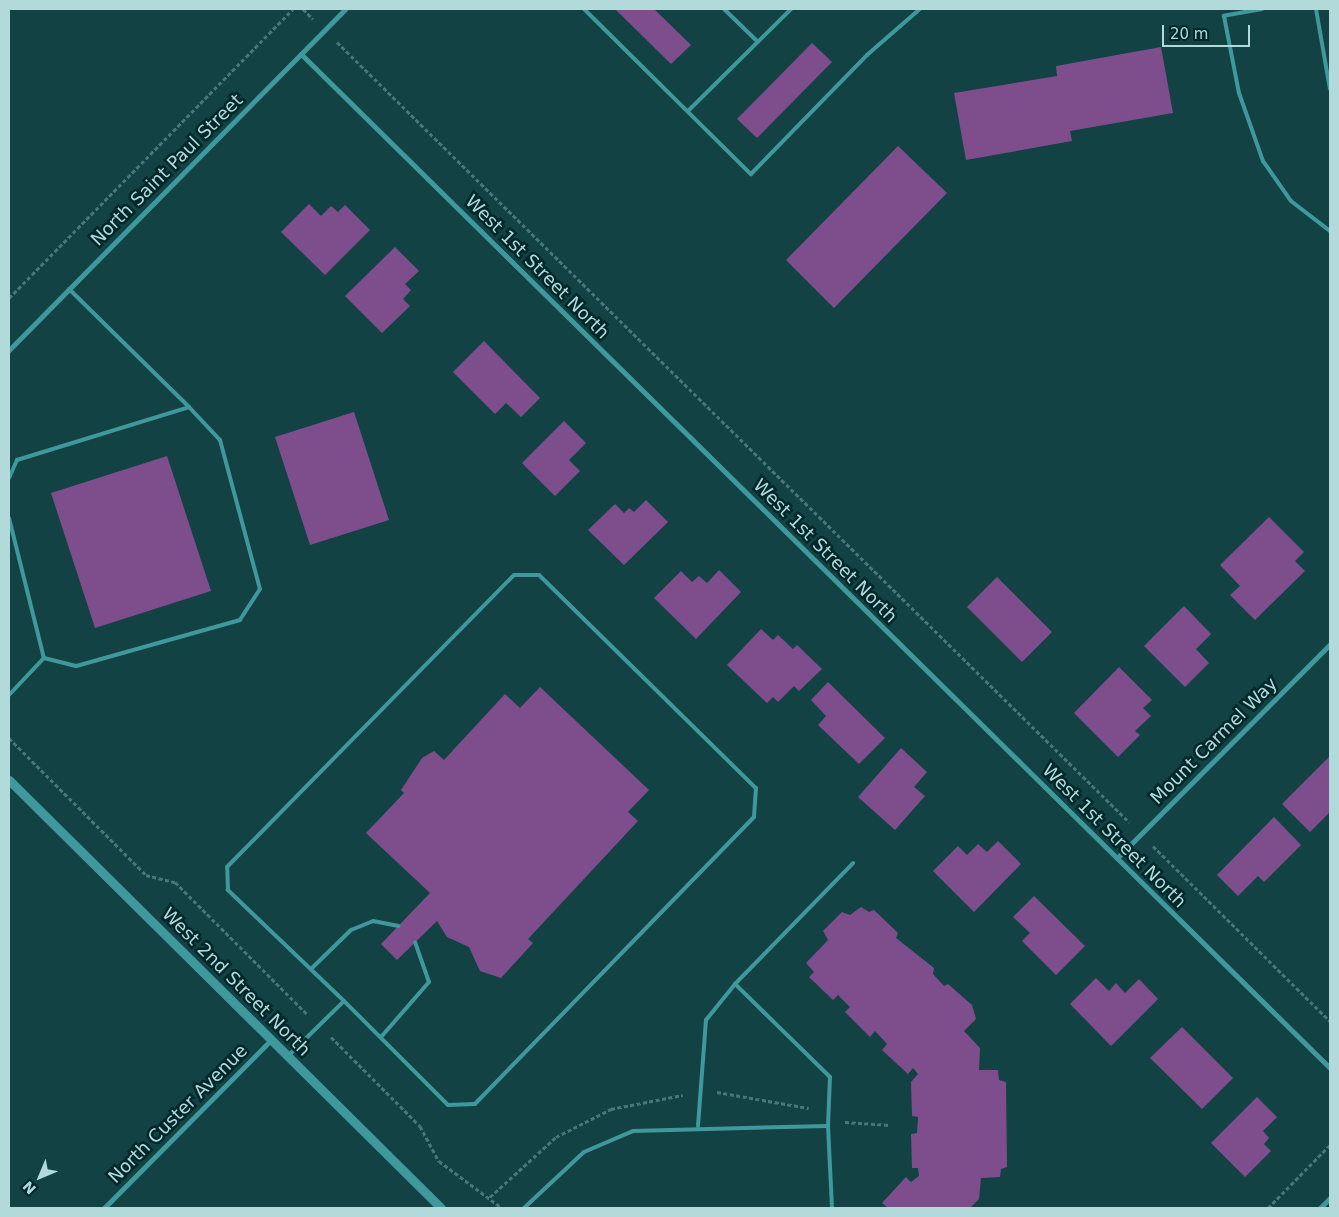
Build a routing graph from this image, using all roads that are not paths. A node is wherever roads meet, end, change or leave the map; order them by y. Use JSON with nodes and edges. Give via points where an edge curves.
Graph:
{"nodes":[{"id":1,"x":346,"y":9,"type":"edge"},
{"id":2,"x":584,"y":9,"type":"edge"},
{"id":3,"x":724,"y":9,"type":"edge"},
{"id":4,"x":791,"y":9,"type":"edge"},
{"id":5,"x":920,"y":9,"type":"edge"},
{"id":6,"x":1262,"y":9,"type":"edge"},
{"id":7,"x":1316,"y":9,"type":"edge"},
{"id":8,"x":758,"y":42,"type":"junction"},
{"id":9,"x":301,"y":54,"type":"junction"},
{"id":10,"x":1330,"y":89,"type":"edge"},
{"id":11,"x":688,"y":111,"type":"junction"},
{"id":12,"x":1330,"y":230,"type":"edge"},
{"id":13,"x":69,"y":289,"type":"junction"},
{"id":14,"x":9,"y":350,"type":"edge"},
{"id":15,"x":189,"y":407,"type":"junction"},
{"id":16,"x":9,"y":478,"type":"edge"},
{"id":17,"x":9,"y":518,"type":"edge"},
{"id":18,"x":1330,"y":644,"type":"edge"},
{"id":19,"x":44,"y":658,"type":"junction"},
{"id":20,"x":9,"y":695,"type":"edge"},
{"id":21,"x":9,"y":780,"type":"edge"},
{"id":22,"x":1117,"y":858,"type":"junction"},
{"id":23,"x":853,"y":864,"type":"dead end"},
{"id":24,"x":399,"y":926,"type":"dead end"},
{"id":25,"x":415,"y":942,"type":"dead end"},
{"id":26,"x":312,"y":968,"type":"junction"},
{"id":27,"x":735,"y":984,"type":"junction"},
{"id":28,"x":344,"y":1001,"type":"junction"},
{"id":29,"x":381,"y":1037,"type":"junction"},
{"id":30,"x":272,"y":1040,"type":"junction"},
{"id":31,"x":288,"y":1056,"type":"junction"},
{"id":32,"x":1330,"y":1068,"type":"edge"},
{"id":33,"x":698,"y":1126,"type":"junction"},
{"id":34,"x":828,"y":1126,"type":"junction"},
{"id":35,"x":1330,"y":1198,"type":"edge"},
{"id":36,"x":104,"y":1208,"type":"edge"},
{"id":37,"x":441,"y":1208,"type":"edge"},
{"id":38,"x":524,"y":1208,"type":"edge"},
{"id":39,"x":832,"y":1208,"type":"edge"},
{"id":40,"x":1320,"y":1208,"type":"edge"}],
"edges":[{"from":1,"to":9,"type":"street","name":"North Saint Paul Street"},
{"from":2,"to":11,"type":"lane"},
{"from":3,"to":8,"type":"lane"},
{"from":4,"to":8,"type":"lane"},
{"from":5,"to":11,"type":"lane","via":[[867,55],[751,174]]},
{"from":6,"to":12,"type":"lane","via":[[1224,16],[1239,93],[1263,161],[1291,201]]},
{"from":7,"to":10,"type":"lane"},
{"from":8,"to":11,"type":"lane"},
{"from":9,"to":13,"type":"street","name":"North Saint Paul Street"},
{"from":9,"to":22,"type":"street","name":"West 1st Street North"},
{"from":13,"to":14,"type":"street","name":"North Saint Paul Street"},
{"from":13,"to":15,"type":"lane"},
{"from":15,"to":16,"type":"lane","via":[[17,460]]},
{"from":15,"to":19,"type":"lane","via":[[220,440],[260,588],[240,620],[76,666]]},
{"from":17,"to":19,"type":"lane"},
{"from":18,"to":22,"type":"street","name":"Mount Carmel Way"},
{"from":19,"to":20,"type":"lane"},
{"from":21,"to":30,"type":"street","name":"West 2nd Street North"},
{"from":22,"to":32,"type":"street","name":"West 1st Street North"},
{"from":23,"to":27,"type":"lane"},
{"from":24,"to":26,"type":"lane","via":[[373,921],[351,930]]},
{"from":25,"to":29,"type":"lane","via":[[429,982]]},
{"from":26,"to":28,"type":"lane"},
{"from":26,"to":29,"type":"lane","via":[[228,890],[227,867],[514,575],[539,575],[756,788],[754,817],[475,1104],[448,1105]]},
{"from":27,"to":33,"type":"lane","via":[[706,1020]]},
{"from":27,"to":34,"type":"lane","via":[[830,1078]]},
{"from":28,"to":29,"type":"lane"},
{"from":28,"to":31,"type":"lane"},
{"from":30,"to":31,"type":"street","name":"West 2nd Street North"},
{"from":30,"to":36,"type":"street","name":"North Custer Avenue"},
{"from":31,"to":37,"type":"street","name":"West 2nd Street North"},
{"from":33,"to":34,"type":"lane"},
{"from":33,"to":38,"type":"lane","via":[[633,1131],[604,1140],[559,1172]]},
{"from":34,"to":39,"type":"lane"},
{"from":35,"to":40,"type":"street"}]}
